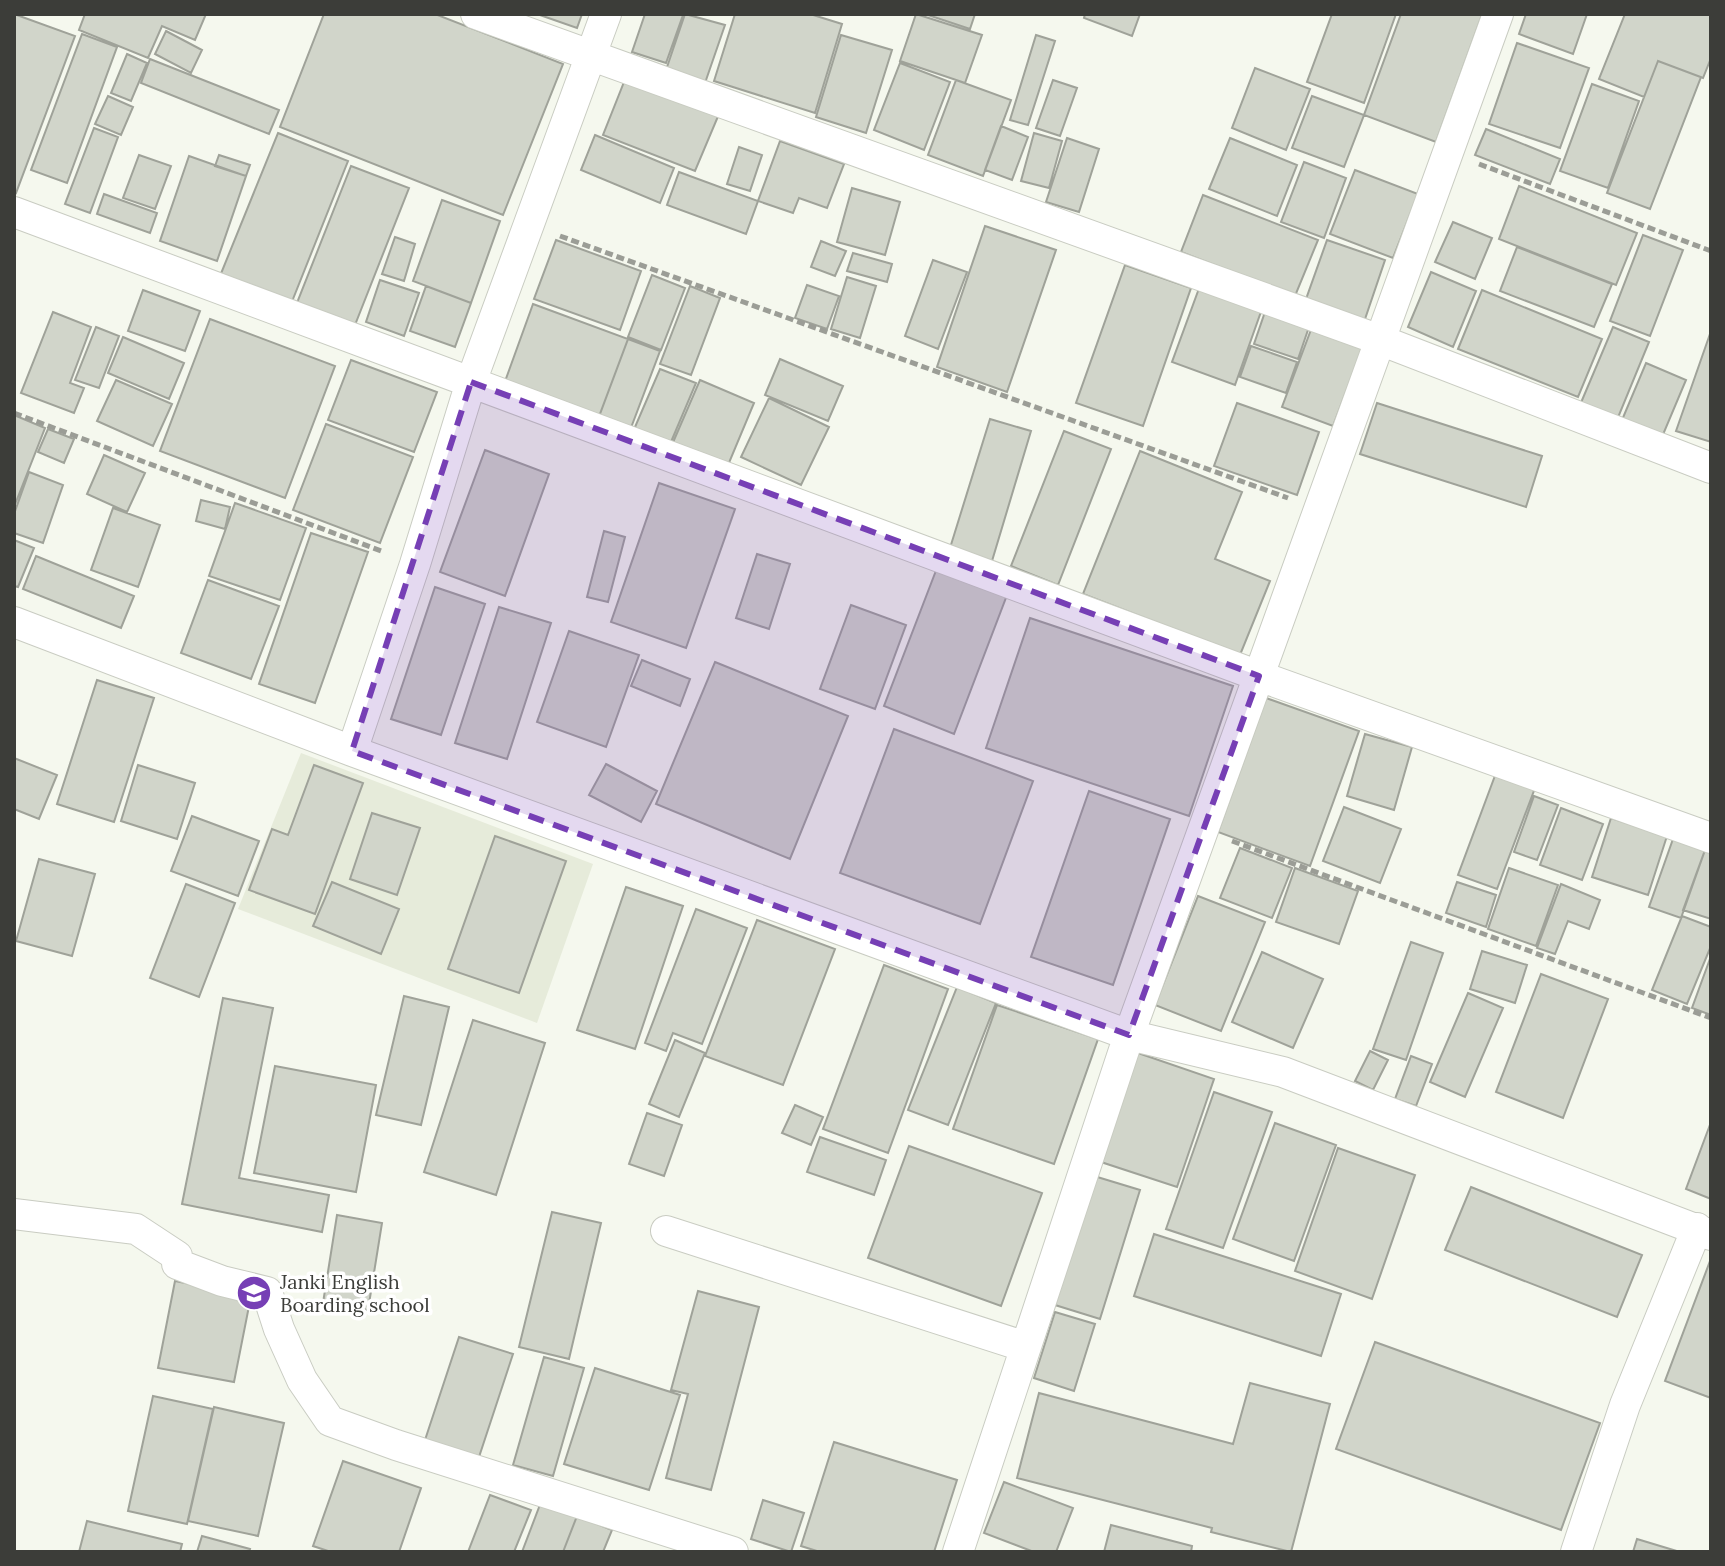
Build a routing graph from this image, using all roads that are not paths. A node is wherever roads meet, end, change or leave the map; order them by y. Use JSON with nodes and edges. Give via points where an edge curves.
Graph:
{"nodes":[{"id":1,"x":476,"y":14,"type":"edge"},
{"id":2,"x":606,"y":14,"type":"edge"},
{"id":3,"x":1498,"y":14,"type":"edge"},
{"id":4,"x":591,"y":54,"type":"junction"},
{"id":5,"x":14,"y":212,"type":"edge"},
{"id":6,"x":1380,"y":340,"type":"junction"},
{"id":7,"x":471,"y":382,"type":"junction"},
{"id":8,"x":1711,"y":468,"type":"edge"},
{"id":9,"x":14,"y":622,"type":"edge"},
{"id":10,"x":1259,"y":676,"type":"junction"},
{"id":11,"x":352,"y":751,"type":"junction"},
{"id":12,"x":1711,"y":838,"type":"edge"},
{"id":13,"x":1129,"y":1035,"type":"junction"},
{"id":14,"x":14,"y":1214,"type":"edge"},
{"id":15,"x":666,"y":1231,"type":"dead end"},
{"id":16,"x":1704,"y":1231,"type":"edge"},
{"id":17,"x":1026,"y":1347,"type":"junction"},
{"id":18,"x":733,"y":1552,"type":"edge"},
{"id":19,"x":958,"y":1552,"type":"edge"},
{"id":20,"x":1576,"y":1552,"type":"edge"}],
"edges":[{"from":1,"to":4,"type":"street"},
{"from":2,"to":4,"type":"street"},
{"from":3,"to":6,"type":"street"},
{"from":4,"to":6,"type":"street"},
{"from":4,"to":7,"type":"street"},
{"from":5,"to":7,"type":"street"},
{"from":6,"to":8,"type":"street"},
{"from":6,"to":10,"type":"street"},
{"from":7,"to":10,"type":"street"},
{"from":7,"to":11,"type":"street"},
{"from":9,"to":11,"type":"street"},
{"from":10,"to":12,"type":"street"},
{"from":10,"to":13,"type":"street"},
{"from":11,"to":13,"type":"street"},
{"from":13,"to":16,"type":"street","via":[[1283,1072]]},
{"from":13,"to":17,"type":"street"},
{"from":14,"to":18,"type":"street","via":[[136,1229],[177,1256],[177,1264],[267,1292],[302,1380],[330,1421]]},
{"from":15,"to":17,"type":"street"},
{"from":16,"to":20,"type":"street","via":[[1625,1405]]},
{"from":17,"to":19,"type":"street"}]}
